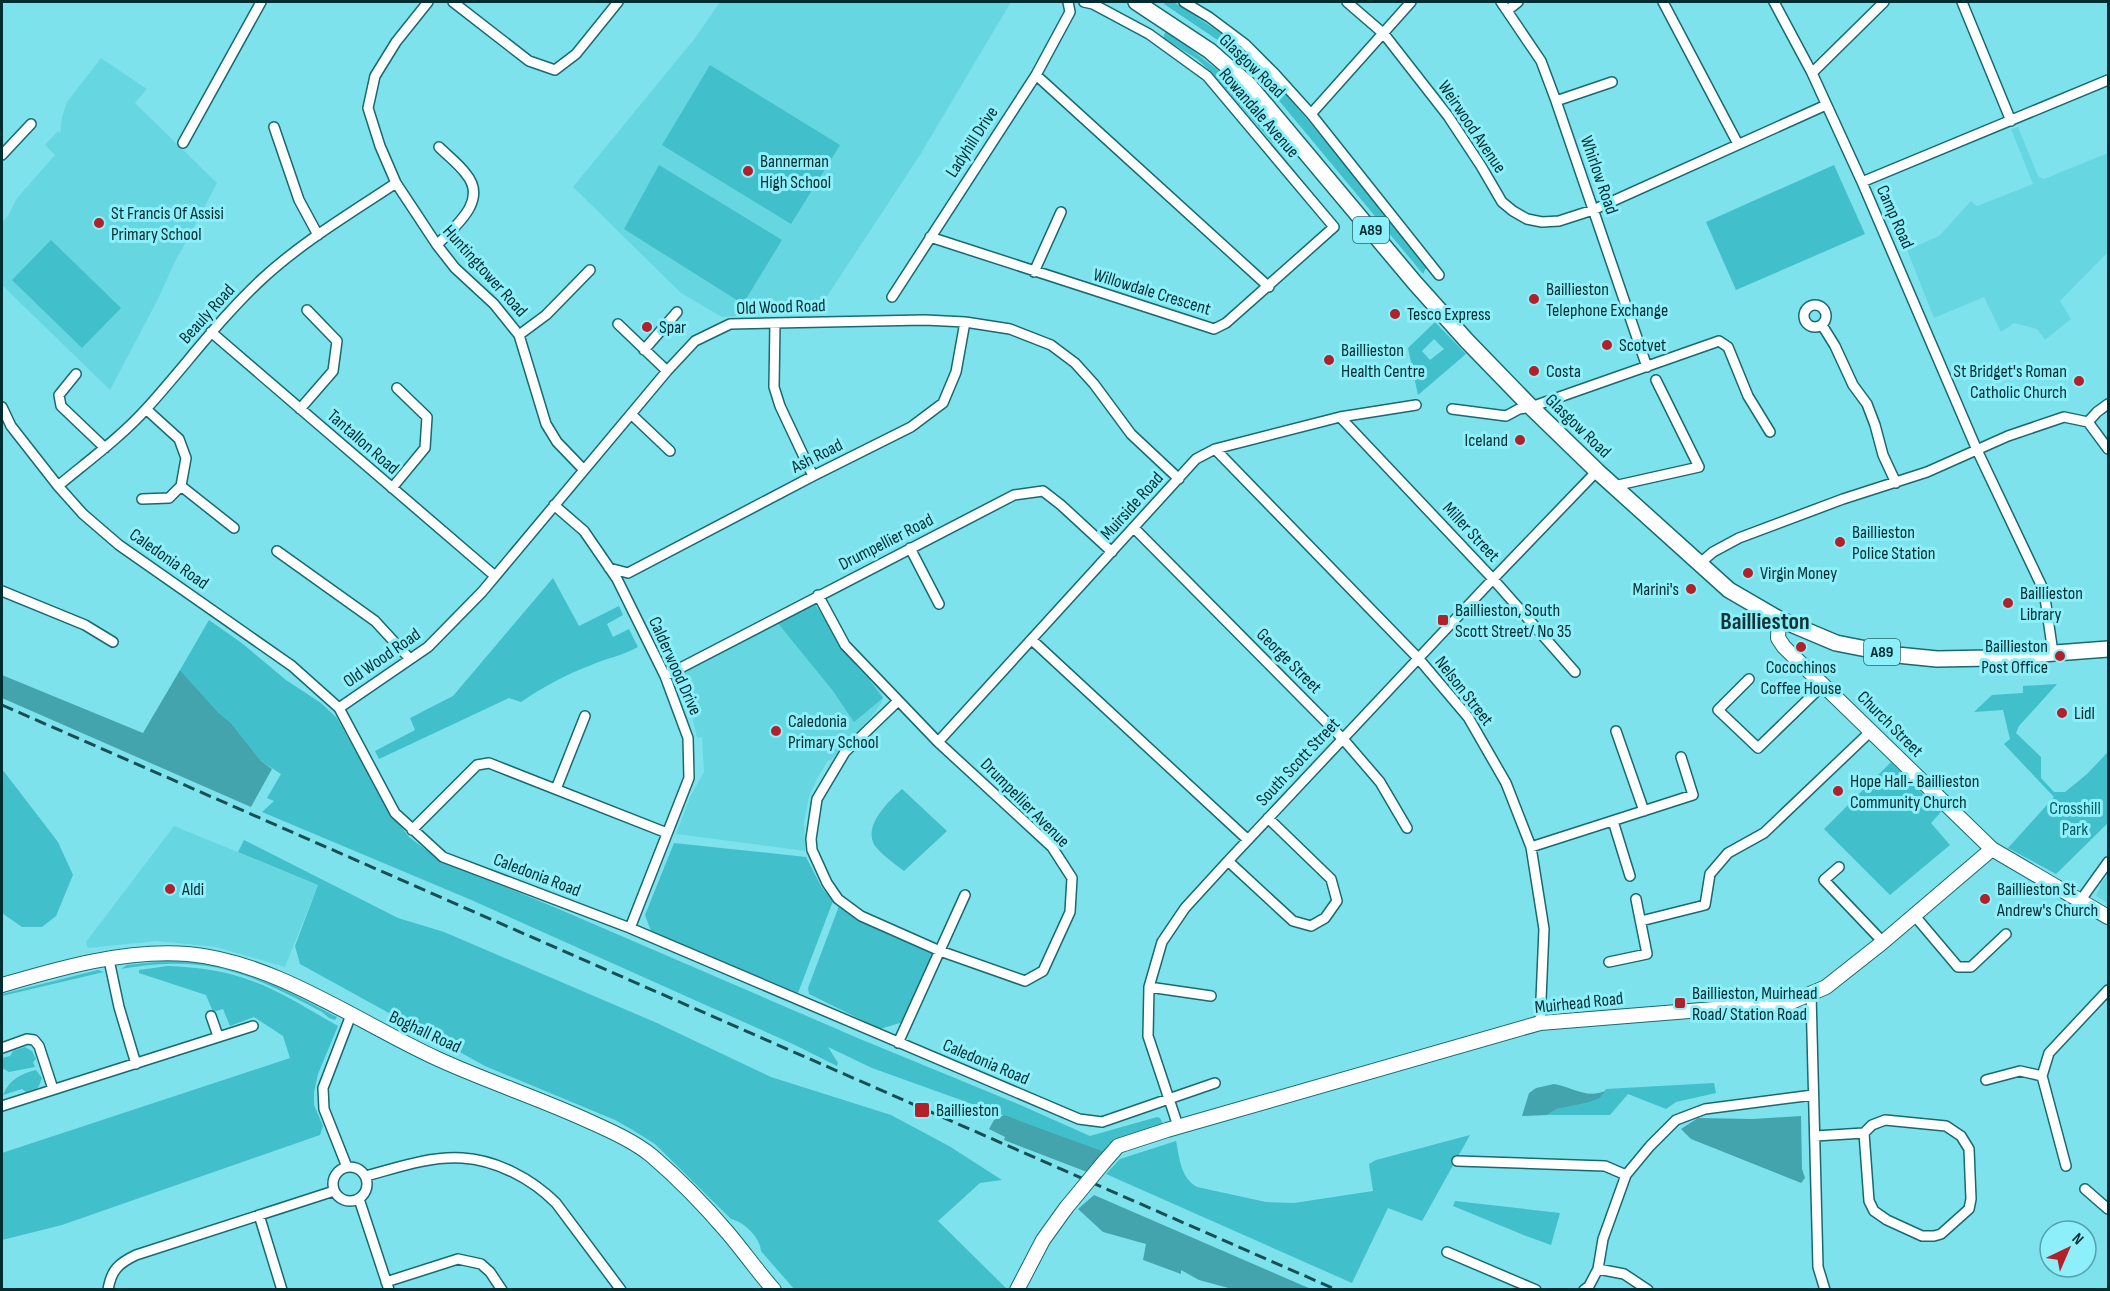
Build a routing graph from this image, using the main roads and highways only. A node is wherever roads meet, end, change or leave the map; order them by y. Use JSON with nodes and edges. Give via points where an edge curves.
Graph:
{"nodes":[{"id":1,"x":1145,"y":4,"type":"edge"},
{"id":2,"x":2109,"y":649,"type":"edge"}],
"edges":[{"from":1,"to":2,"type":"main road","name":"Glasgow Road","number":"A89","via":[[1249,85],[1435,306],[1597,471],[1729,590],[1779,619],[1836,643],[1897,656],[1947,659]]}]}
